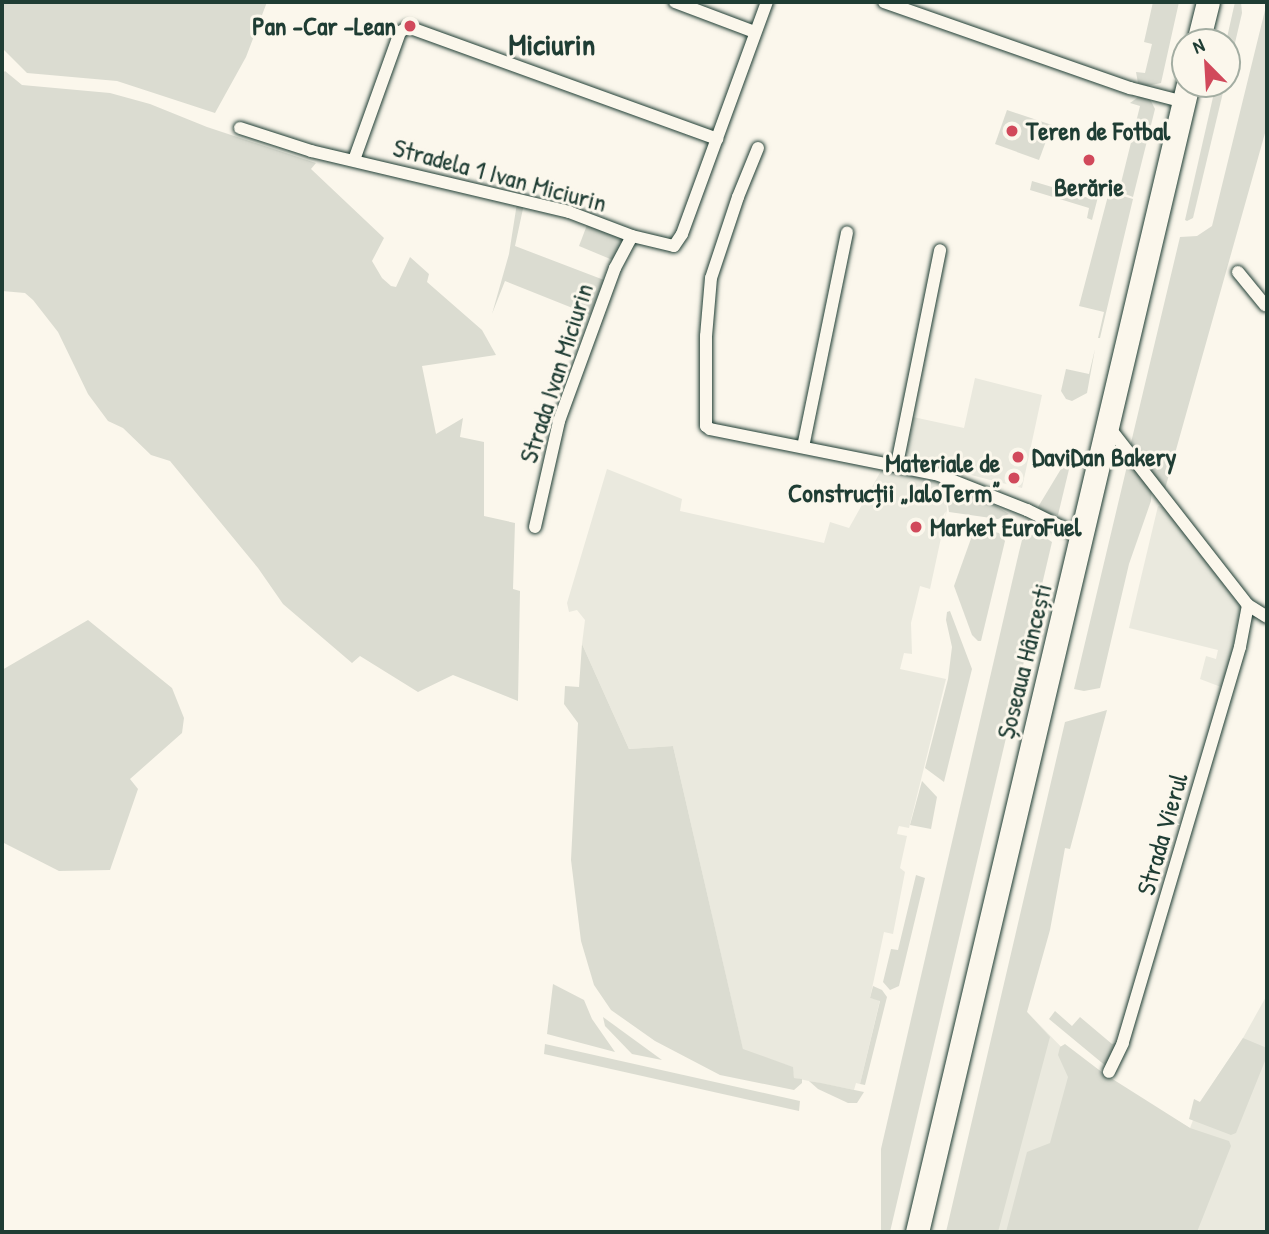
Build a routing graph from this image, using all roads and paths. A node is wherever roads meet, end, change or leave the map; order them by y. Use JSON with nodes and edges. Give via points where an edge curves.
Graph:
{"nodes":[{"id":1,"x":675,"y":2,"type":"edge"},
{"id":2,"x":767,"y":2,"type":"edge"},
{"id":3,"x":884,"y":2,"type":"edge"},
{"id":4,"x":1208,"y":2,"type":"edge"},
{"id":5,"x":1202,"y":28,"type":"edge"},
{"id":6,"x":755,"y":32,"type":"junction"},
{"id":7,"x":1171,"y":92,"type":"edge"},
{"id":8,"x":1185,"y":98,"type":"edge"},
{"id":9,"x":240,"y":128,"type":"dead end"},
{"id":10,"x":717,"y":139,"type":"junction"},
{"id":11,"x":758,"y":148,"type":"dead end"},
{"id":12,"x":354,"y":160,"type":"junction"},
{"id":13,"x":847,"y":232,"type":"dead end"},
{"id":14,"x":632,"y":236,"type":"junction"},
{"id":15,"x":940,"y":250,"type":"dead end"},
{"id":16,"x":1238,"y":272,"type":"dead end"},
{"id":17,"x":1265,"y":306,"type":"dead end"},
{"id":18,"x":1108,"y":426,"type":"junction"},
{"id":19,"x":803,"y":447,"type":"junction"},
{"id":20,"x":897,"y":464,"type":"junction"},
{"id":21,"x":535,"y":527,"type":"dead end"},
{"id":22,"x":1082,"y":537,"type":"junction"},
{"id":23,"x":1248,"y":605,"type":"junction"},
{"id":24,"x":1267,"y":617,"type":"edge"},
{"id":25,"x":1109,"y":1072,"type":"dead end"},
{"id":26,"x":917,"y":1232,"type":"edge"}],
"edges":[{"from":1,"to":6,"type":"street"},
{"from":2,"to":6,"type":"street"},
{"from":3,"to":7,"type":"street","name":"Șoseaua Hâncești","via":[[1130,88]]},
{"from":4,"to":5,"type":"highway"},
{"from":6,"to":10,"type":"street"},
{"from":8,"to":18,"type":"highway","name":"Șoseaua Hâncești"},
{"from":9,"to":12,"type":"street","name":"Stradela 1 Ivan Miciurin"},
{"from":10,"to":12,"type":"street","name":"Stradela 1 Ivan Miciurin","via":[[413,27],[404,29]]},
{"from":10,"to":14,"type":"street","name":"Stradela 1 Ivan Miciurin","via":[[674,246]]},
{"from":11,"to":19,"type":"street","via":[[711,278],[706,426]]},
{"from":12,"to":14,"type":"street","name":"Stradela 1 Ivan Miciurin","via":[[569,212]]},
{"from":13,"to":19,"type":"street"},
{"from":14,"to":21,"type":"street","name":"Strada Ivan Miciurin","via":[[615,268],[559,421]]},
{"from":15,"to":20,"type":"street"},
{"from":16,"to":17,"type":"street"},
{"from":18,"to":22,"type":"highway","name":"Șoseaua Hâncești"},
{"from":18,"to":23,"type":"street"},
{"from":19,"to":20,"type":"street"},
{"from":20,"to":22,"type":"street","via":[[966,485]]},
{"from":22,"to":26,"type":"highway","name":"Șoseaua Hâncești"},
{"from":23,"to":24,"type":"street"},
{"from":23,"to":25,"type":"street","name":"Strada Vierul","via":[[1240,647],[1123,1043]]}]}
